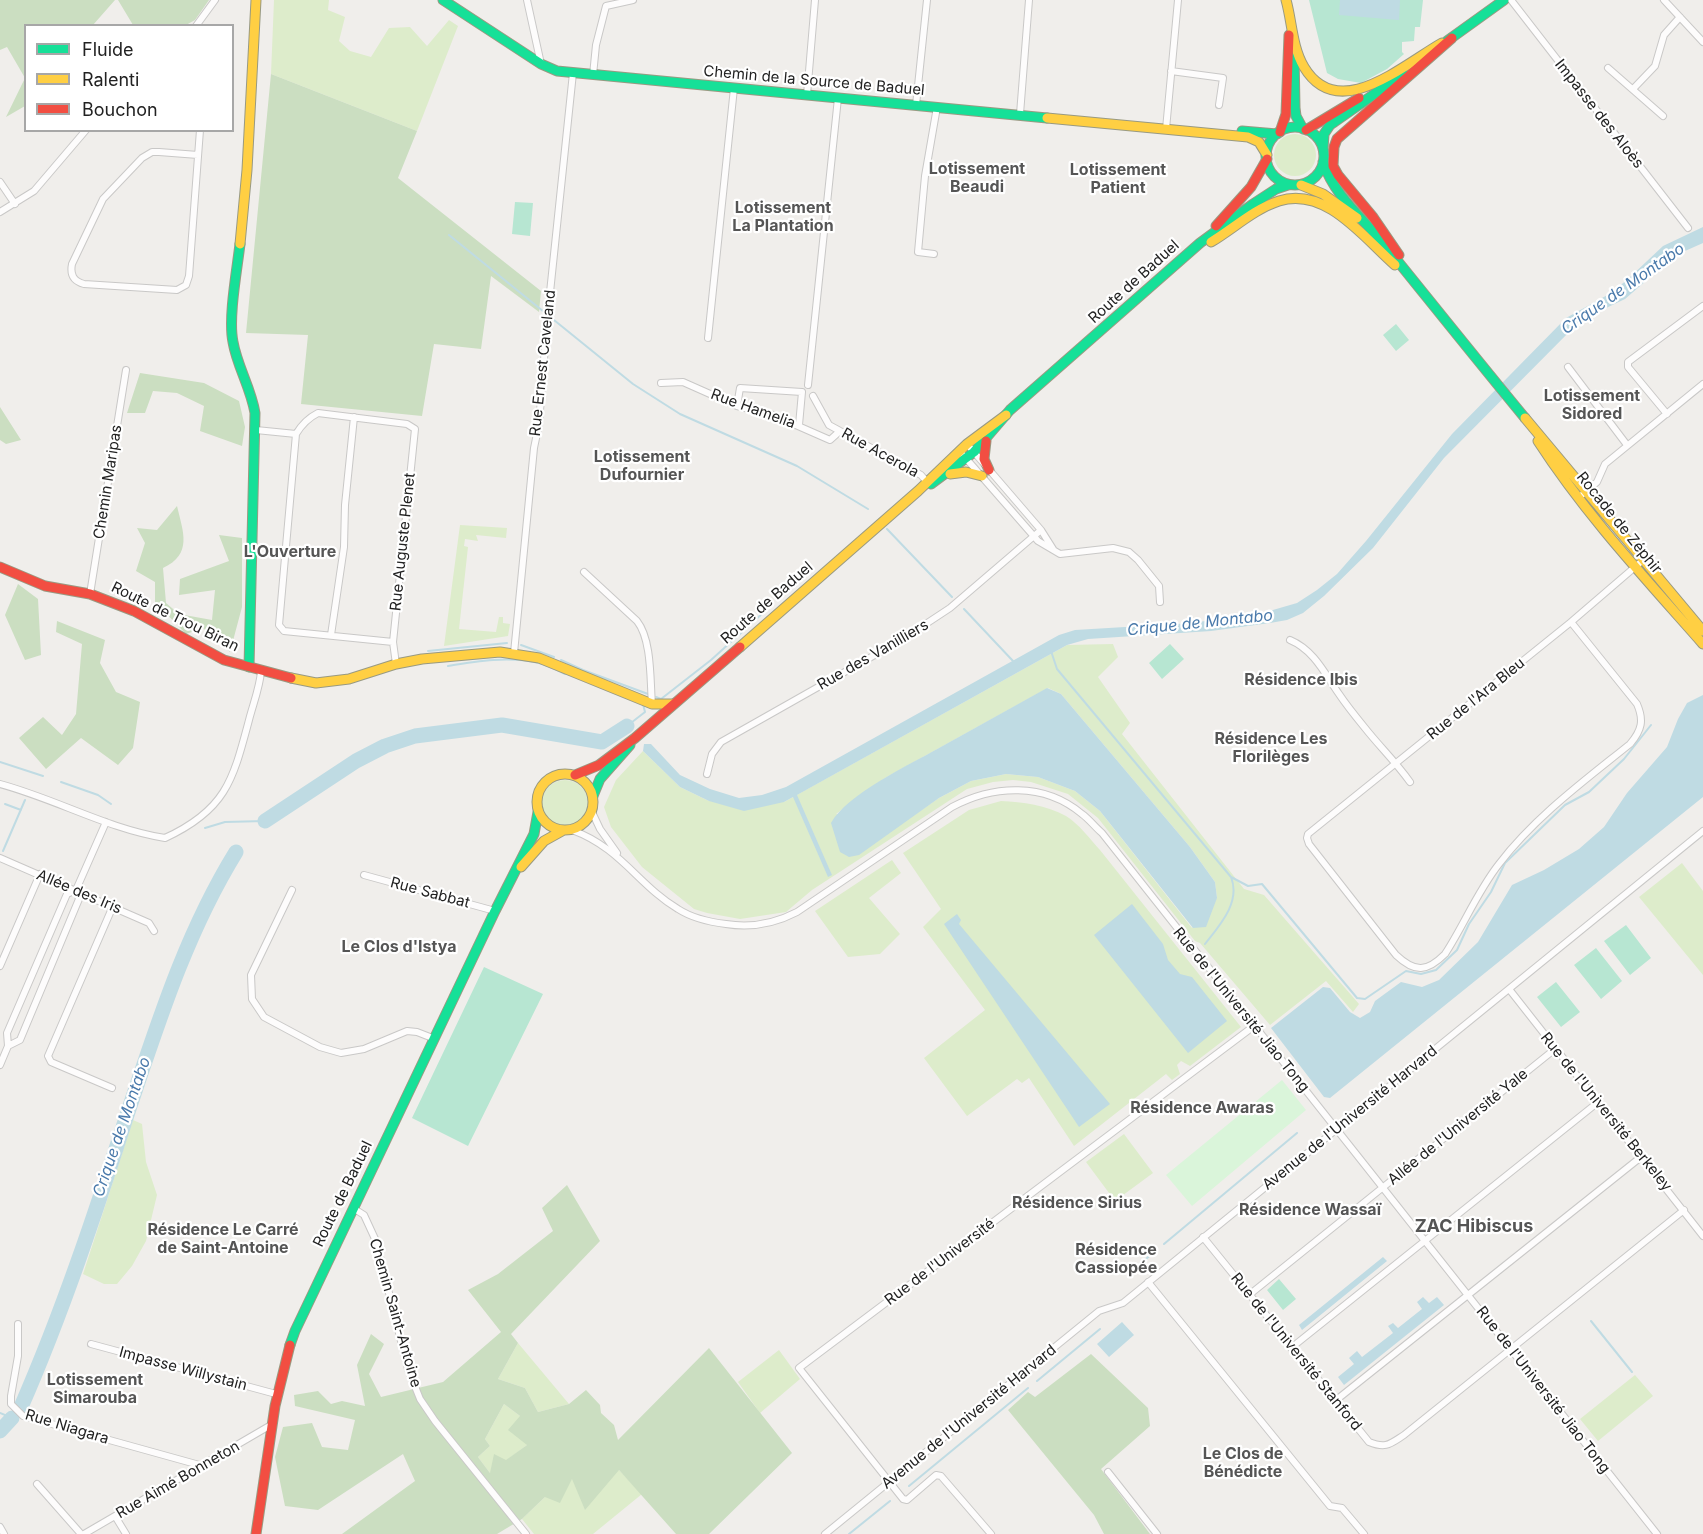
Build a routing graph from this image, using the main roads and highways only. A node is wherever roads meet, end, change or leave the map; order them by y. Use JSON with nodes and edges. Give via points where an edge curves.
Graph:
{"nodes":[{"id":1,"x":256,"y":0,"type":"edge"},
{"id":2,"x":443,"y":0,"type":"edge"},
{"id":3,"x":1281,"y":0,"type":"edge"},
{"id":4,"x":1286,"y":0,"type":"edge"},
{"id":5,"x":1504,"y":0,"type":"edge"},
{"id":6,"x":1289,"y":35,"type":"junction"},
{"id":7,"x":1452,"y":38,"type":"junction"},
{"id":8,"x":1305,"y":129,"type":"junction"},
{"id":9,"x":1201,"y":133,"type":"junction"},
{"id":10,"x":1279,"y":133,"type":"junction"},
{"id":11,"x":1323,"y":149,"type":"junction"},
{"id":12,"x":1267,"y":157,"type":"junction"},
{"id":13,"x":1323,"y":162,"type":"junction"},
{"id":14,"x":1288,"y":184,"type":"junction"},
{"id":15,"x":1301,"y":185,"type":"junction"},
{"id":16,"x":1373,"y":231,"type":"junction"},
{"id":17,"x":1200,"y":243,"type":"junction"},
{"id":18,"x":1183,"y":258,"type":"junction"},
{"id":19,"x":1409,"y":275,"type":"junction"},
{"id":20,"x":1522,"y":413,"type":"junction"},
{"id":21,"x":1006,"y":415,"type":"junction"},
{"id":22,"x":987,"y":439,"type":"junction"},
{"id":23,"x":942,"y":477,"type":"junction"},
{"id":24,"x":918,"y":491,"type":"junction"},
{"id":25,"x":0,"y":567,"type":"edge"},
{"id":26,"x":1703,"y":631,"type":"edge"},
{"id":27,"x":1703,"y":644,"type":"edge"},
{"id":28,"x":249,"y":667,"type":"junction"},
{"id":29,"x":652,"y":704,"type":"junction"},
{"id":30,"x":673,"y":704,"type":"junction"},
{"id":31,"x":647,"y":727,"type":"junction"},
{"id":32,"x":635,"y":738,"type":"junction"},
{"id":33,"x":575,"y":775,"type":"junction"},
{"id":34,"x":593,"y":796,"type":"junction"},
{"id":35,"x":538,"y":812,"type":"junction"},
{"id":36,"x":567,"y":830,"type":"junction"},
{"id":37,"x":510,"y":883,"type":"junction"},
{"id":38,"x":256,"y":1534,"type":"edge"}],
"edges":[{"from":1,"to":28,"type":"main road","via":[[247,170],[231,331],[235,356],[254,400],[256,430]]},
{"from":2,"to":9,"type":"main road","name":"Chemin de la Source de Baduel","via":[[557,71]]},
{"from":3,"to":6,"type":"main road"},
{"from":4,"to":7,"type":"main road","via":[[1303,65],[1318,85],[1335,92],[1356,92],[1374,84]]},
{"from":5,"to":7,"type":"main road"},
{"from":6,"to":8,"type":"main road","via":[[1296,63],[1296,116]]},
{"from":6,"to":10,"type":"main road","via":[[1286,114]]},
{"from":7,"to":8,"type":"main road"},
{"from":7,"to":11,"type":"main road","via":[[1330,125],[1324,134]]},
{"from":7,"to":19,"type":"main road","via":[[1337,139],[1334,147],[1333,166],[1338,175],[1386,236]]},
{"from":8,"to":10,"type":"main road","via":[[1288,128]]},
{"from":8,"to":11,"type":"main road","via":[[1314,134]]},
{"from":9,"to":10,"type":"main road","name":"Chemin de la Source de Baduel"},
{"from":9,"to":12,"type":"main road","name":"Chemin de la Source de Baduel","via":[[1255,139]]},
{"from":10,"to":12,"type":"main road","via":[[1270,143]]},
{"from":11,"to":13,"type":"main road"},
{"from":12,"to":14,"type":"main road","via":[[1274,175]]},
{"from":12,"to":17,"type":"main road","name":"Route de Baduel","via":[[1246,195]]},
{"from":13,"to":15,"type":"main road","via":[[1318,174]]},
{"from":13,"to":16,"type":"main road","name":"Rocade de Zéphir","via":[[1332,184]]},
{"from":14,"to":15,"type":"main road"},
{"from":14,"to":17,"type":"main road","name":"Route de Baduel"},
{"from":15,"to":16,"type":"main road","name":"Rocade de Zéphir","via":[[1323,194]]},
{"from":16,"to":19,"type":"main road","name":"Rocade de Zéphir"},
{"from":17,"to":18,"type":"main road","name":"Route de Baduel"},
{"from":18,"to":19,"type":"main road","via":[[1268,206],[1294,196],[1316,201],[1357,229]]},
{"from":18,"to":21,"type":"main road","name":"Route de Baduel"},
{"from":19,"to":20,"type":"main road","name":"Rocade de Zéphir"},
{"from":20,"to":26,"type":"main road","name":"Rocade de Zéphir"},
{"from":20,"to":27,"type":"main road","name":"Rocade de Zéphir","via":[[1579,498],[1634,568]]},
{"from":21,"to":22,"type":"main road","name":"Route de Baduel"},
{"from":21,"to":24,"type":"main road","name":"Route de Baduel","via":[[963,447]]},
{"from":22,"to":23,"type":"main road","name":"Route de Baduel"},
{"from":22,"to":23,"type":"main road","via":[[985,473],[956,472]]},
{"from":23,"to":24,"type":"main road","name":"Route de Baduel"},
{"from":24,"to":30,"type":"main road","name":"Route de Baduel"},
{"from":25,"to":28,"type":"main road","name":"Route de Trou Biran","via":[[45,586],[90,594],[151,619],[224,660]]},
{"from":28,"to":29,"type":"main road","name":"Route de Trou Biran","via":[[316,683],[433,658],[514,653],[539,658]]},
{"from":29,"to":30,"type":"main road","name":"Route de Trou Biran"},
{"from":29,"to":31,"type":"main road"},
{"from":30,"to":31,"type":"main road","name":"Route de Baduel"},
{"from":31,"to":32,"type":"main road","name":"Route de Baduel"},
{"from":32,"to":33,"type":"main road","name":"Route de Baduel","via":[[600,765]]},
{"from":32,"to":34,"type":"main road","name":"Route de Baduel","via":[[600,779]]},
{"from":33,"to":34,"type":"main road","via":[[586,783]]},
{"from":33,"to":35,"type":"main road","via":[[560,774],[546,781],[539,791]]},
{"from":34,"to":36,"type":"main road","via":[[592,813],[584,824]]},
{"from":35,"to":36,"type":"main road","via":[[545,823]]},
{"from":35,"to":37,"type":"main road","name":"Route de Baduel","via":[[534,834]]},
{"from":36,"to":37,"type":"main road","name":"Route de Baduel","via":[[544,841]]},
{"from":37,"to":38,"type":"main road","name":"Route de Baduel","via":[[295,1331],[276,1394]]}]}
